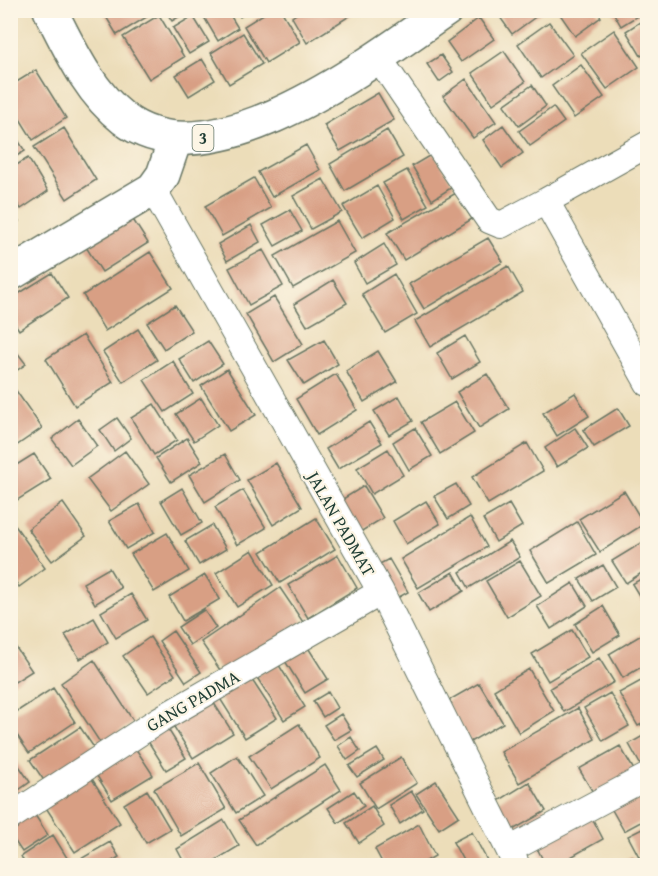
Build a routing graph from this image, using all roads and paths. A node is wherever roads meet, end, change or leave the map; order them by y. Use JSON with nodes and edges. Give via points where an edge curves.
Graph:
{"nodes":[{"id":1,"x":50,"y":10,"type":"edge"},
{"id":2,"x":414,"y":30,"type":"edge"},
{"id":3,"x":175,"y":140,"type":"junction"},
{"id":4,"x":648,"y":144,"type":"edge"},
{"id":5,"x":153,"y":189,"type":"junction"},
{"id":6,"x":540,"y":204,"type":"junction"},
{"id":7,"x":10,"y":274,"type":"edge"},
{"id":8,"x":648,"y":383,"type":"edge"},
{"id":9,"x":381,"y":592,"type":"junction"},
{"id":10,"x":648,"y":776,"type":"edge"},
{"id":11,"x":10,"y":817,"type":"edge"},
{"id":12,"x":513,"y":858,"type":"edge"}],
"edges":[{"from":1,"to":3,"type":"main road","number":"3","via":[[76,62],[101,96],[125,119]]},
{"from":2,"to":3,"type":"main road","number":"3","via":[[304,102],[263,120],[201,139]]},
{"from":2,"to":6,"type":"street","via":[[489,220],[501,225]]},
{"from":3,"to":5,"type":"main road","via":[[163,175]]},
{"from":4,"to":6,"type":"street"},
{"from":5,"to":7,"type":"main road"},
{"from":5,"to":9,"type":"street","name":"JALAN PADMAT"},
{"from":6,"to":8,"type":"street"},
{"from":9,"to":11,"type":"street","name":"GANG PADMA","via":[[159,720]]},
{"from":9,"to":12,"type":"street","name":"JALAN PADMAT"},
{"from":10,"to":12,"type":"street"}]}
